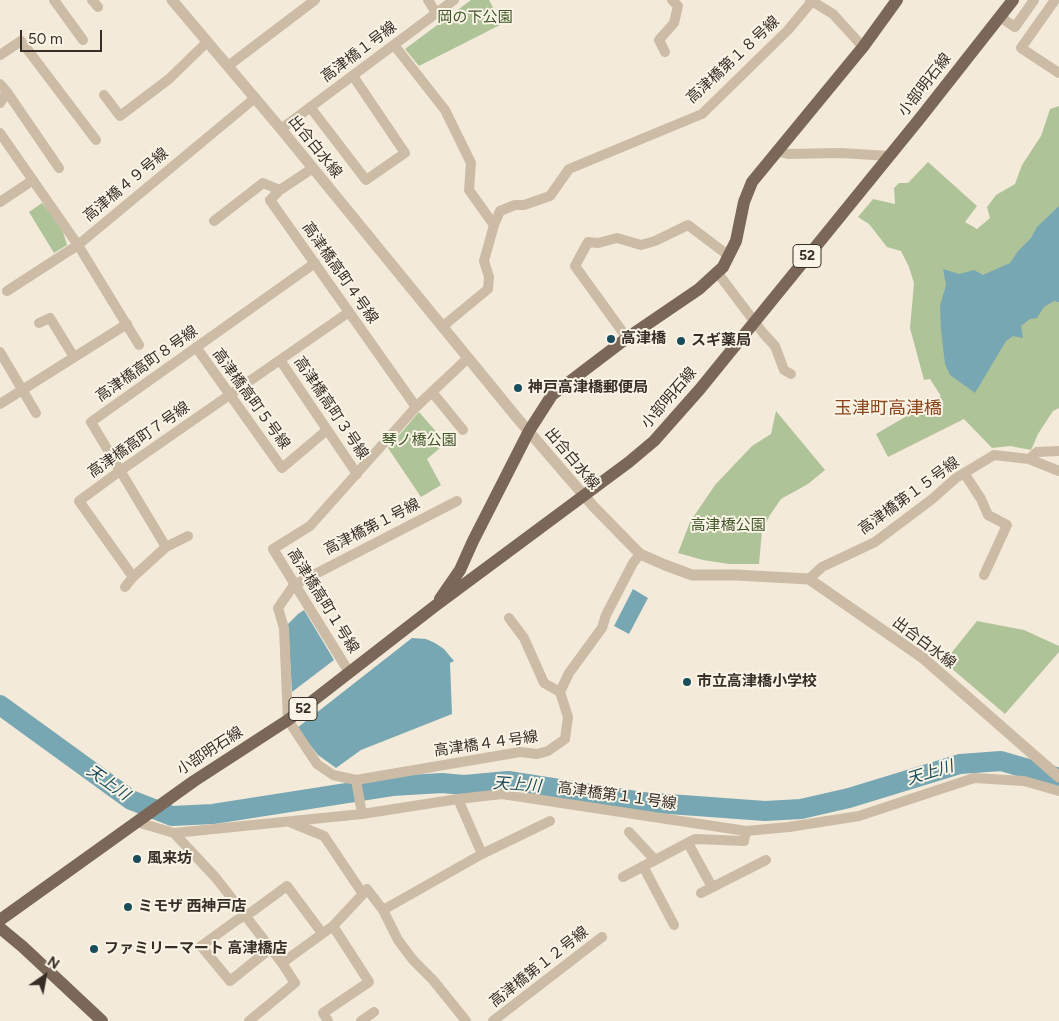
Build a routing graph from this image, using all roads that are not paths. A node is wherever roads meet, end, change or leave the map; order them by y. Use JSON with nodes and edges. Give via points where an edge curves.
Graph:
{"nodes":[{"id":1,"x":54,"y":0,"type":"edge"},
{"id":2,"x":172,"y":0,"type":"edge"},
{"id":3,"x":316,"y":0,"type":"edge"},
{"id":4,"x":428,"y":0,"type":"edge"},
{"id":5,"x":454,"y":0,"type":"edge"},
{"id":6,"x":672,"y":0,"type":"edge"},
{"id":7,"x":812,"y":0,"type":"edge"},
{"id":8,"x":897,"y":0,"type":"edge"},
{"id":9,"x":1013,"y":0,"type":"edge"},
{"id":10,"x":1034,"y":0,"type":"edge"},
{"id":11,"x":1055,"y":0,"type":"edge"},
{"id":12,"x":436,"y":14,"type":"junction"},
{"id":13,"x":1000,"y":18,"type":"junction"},
{"id":14,"x":84,"y":40,"type":"dead end"},
{"id":15,"x":207,"y":42,"type":"junction"},
{"id":16,"x":394,"y":45,"type":"junction"},
{"id":17,"x":863,"y":47,"type":"junction"},
{"id":18,"x":665,"y":52,"type":"dead end"},
{"id":19,"x":0,"y":55,"type":"edge"},
{"id":20,"x":228,"y":66,"type":"junction"},
{"id":21,"x":1059,"y":73,"type":"edge"},
{"id":22,"x":353,"y":76,"type":"junction"},
{"id":23,"x":4,"y":88,"type":"edge"},
{"id":24,"x":104,"y":95,"type":"dead end"},
{"id":25,"x":255,"y":98,"type":"junction"},
{"id":26,"x":0,"y":103,"type":"edge"},
{"id":27,"x":310,"y":107,"type":"junction"},
{"id":28,"x":281,"y":129,"type":"junction"},
{"id":29,"x":0,"y":133,"type":"edge"},
{"id":30,"x":96,"y":140,"type":"dead end"},
{"id":31,"x":776,"y":151,"type":"junction"},
{"id":32,"x":888,"y":156,"type":"junction"},
{"id":33,"x":59,"y":168,"type":"dead end"},
{"id":34,"x":313,"y":168,"type":"junction"},
{"id":35,"x":33,"y":180,"type":"junction"},
{"id":36,"x":280,"y":190,"type":"junction"},
{"id":37,"x":0,"y":202,"type":"edge"},
{"id":38,"x":214,"y":222,"type":"dead end"},
{"id":39,"x":494,"y":225,"type":"junction"},
{"id":40,"x":78,"y":245,"type":"junction"},
{"id":41,"x":729,"y":256,"type":"junction"},
{"id":42,"x":314,"y":263,"type":"junction"},
{"id":43,"x":717,"y":272,"type":"junction"},
{"id":44,"x":7,"y":291,"type":"dead end"},
{"id":45,"x":350,"y":312,"type":"junction"},
{"id":46,"x":754,"y":322,"type":"junction"},
{"id":47,"x":39,"y":323,"type":"dead end"},
{"id":48,"x":127,"y":324,"type":"junction"},
{"id":49,"x":442,"y":327,"type":"junction"},
{"id":50,"x":627,"y":338,"type":"junction"},
{"id":51,"x":139,"y":345,"type":"dead end"},
{"id":52,"x":196,"y":347,"type":"junction"},
{"id":53,"x":0,"y":352,"type":"edge"},
{"id":54,"x":74,"y":358,"type":"junction"},
{"id":55,"x":468,"y":358,"type":"junction"},
{"id":56,"x":280,"y":360,"type":"junction"},
{"id":57,"x":791,"y":374,"type":"dead end"},
{"id":58,"x":22,"y":391,"type":"junction"},
{"id":59,"x":432,"y":392,"type":"junction"},
{"id":60,"x":229,"y":396,"type":"junction"},
{"id":61,"x":0,"y":404,"type":"edge"},
{"id":62,"x":416,"y":407,"type":"junction"},
{"id":63,"x":36,"y":413,"type":"dead end"},
{"id":64,"x":328,"y":430,"type":"junction"},
{"id":65,"x":463,"y":430,"type":"dead end"},
{"id":66,"x":529,"y":431,"type":"junction"},
{"id":67,"x":1059,"y":450,"type":"edge"},
{"id":68,"x":1029,"y":459,"type":"junction"},
{"id":69,"x":120,"y":471,"type":"junction"},
{"id":70,"x":1059,"y":471,"type":"edge"},
{"id":71,"x":964,"y":473,"type":"junction"},
{"id":72,"x":357,"y":474,"type":"junction"},
{"id":73,"x":584,"y":496,"type":"junction"},
{"id":74,"x":457,"y":501,"type":"dead end"},
{"id":75,"x":188,"y":536,"type":"dead end"},
{"id":76,"x":166,"y":547,"type":"junction"},
{"id":77,"x":640,"y":554,"type":"junction"},
{"id":78,"x":984,"y":575,"type":"dead end"},
{"id":79,"x":133,"y":577,"type":"junction"},
{"id":80,"x":809,"y":578,"type":"junction"},
{"id":81,"x":294,"y":585,"type":"junction"},
{"id":82,"x":126,"y":587,"type":"dead end"},
{"id":83,"x":435,"y":606,"type":"junction"},
{"id":84,"x":509,"y":618,"type":"dead end"},
{"id":85,"x":350,"y":672,"type":"junction"},
{"id":86,"x":560,"y":692,"type":"junction"},
{"id":87,"x":288,"y":720,"type":"junction"},
{"id":88,"x":1059,"y":777,"type":"edge"},
{"id":89,"x":356,"y":780,"type":"junction"},
{"id":90,"x":1059,"y":791,"type":"edge"},
{"id":91,"x":458,"y":799,"type":"junction"},
{"id":92,"x":362,"y":814,"type":"junction"},
{"id":93,"x":550,"y":821,"type":"dead end"},
{"id":94,"x":137,"y":822,"type":"junction"},
{"id":95,"x":289,"y":822,"type":"junction"},
{"id":96,"x":746,"y":831,"type":"junction"},
{"id":97,"x":629,"y":832,"type":"dead end"},
{"id":98,"x":174,"y":834,"type":"junction"},
{"id":99,"x":688,"y":843,"type":"junction"},
{"id":100,"x":482,"y":854,"type":"junction"},
{"id":101,"x":655,"y":860,"type":"junction"},
{"id":102,"x":766,"y":860,"type":"dead end"},
{"id":103,"x":643,"y":866,"type":"junction"},
{"id":104,"x":623,"y":877,"type":"dead end"},
{"id":105,"x":712,"y":887,"type":"junction"},
{"id":106,"x":701,"y":893,"type":"dead end"},
{"id":107,"x":363,"y":894,"type":"junction"},
{"id":108,"x":383,"y":910,"type":"junction"},
{"id":109,"x":245,"y":916,"type":"junction"},
{"id":110,"x":0,"y":920,"type":"edge"},
{"id":111,"x":674,"y":925,"type":"dead end"},
{"id":112,"x":333,"y":926,"type":"junction"},
{"id":113,"x":0,"y":928,"type":"edge"},
{"id":114,"x":322,"y":933,"type":"junction"},
{"id":115,"x":602,"y":937,"type":"dead end"},
{"id":116,"x":270,"y":948,"type":"junction"},
{"id":117,"x":282,"y":962,"type":"junction"},
{"id":118,"x":374,"y":1012,"type":"dead end"},
{"id":119,"x":325,"y":1017,"type":"edge"},
{"id":120,"x":102,"y":1021,"type":"edge"},
{"id":121,"x":249,"y":1021,"type":"edge"},
{"id":122,"x":361,"y":1021,"type":"edge"},
{"id":123,"x":466,"y":1021,"type":"edge"},
{"id":124,"x":494,"y":1021,"type":"edge"}],
"edges":[{"from":1,"to":14,"type":"street"},
{"from":2,"to":15,"type":"street","name":"出合白水線"},
{"from":3,"to":20,"type":"street"},
{"from":4,"to":12,"type":"street"},
{"from":5,"to":12,"type":"street","name":"高津橋１号線"},
{"from":6,"to":18,"type":"street","via":[[678,6],[674,23],[660,40]]},
{"from":7,"to":17,"type":"street","via":[[833,14]]},
{"from":7,"to":39,"type":"street","name":"高津橋第１８号線","via":[[788,30],[702,114],[568,169],[550,196],[500,211]]},
{"from":8,"to":17,"type":"main road","name":"小部明石線","number":"52"},
{"from":9,"to":13,"type":"main road","name":"小部明石線","number":"52"},
{"from":10,"to":13,"type":"street","via":[[1014,27]]},
{"from":11,"to":21,"type":"street","via":[[1022,48]]},
{"from":12,"to":16,"type":"street","name":"高津橋１号線"},
{"from":13,"to":32,"type":"main road","name":"小部明石線","number":"52"},
{"from":15,"to":20,"type":"street","name":"出合白水線"},
{"from":15,"to":24,"type":"street","via":[[169,79],[120,116]]},
{"from":16,"to":22,"type":"street","name":"高津橋１号線"},
{"from":16,"to":39,"type":"street","via":[[445,110],[471,163],[469,190]]},
{"from":17,"to":31,"type":"main road","name":"小部明石線","number":"52"},
{"from":19,"to":30,"type":"street","via":[[21,41]]},
{"from":20,"to":25,"type":"street","name":"出合白水線"},
{"from":22,"to":27,"type":"street","name":"高津橋１号線"},
{"from":22,"to":27,"type":"street","via":[[405,153],[366,180]]},
{"from":23,"to":26,"type":"street"},
{"from":23,"to":33,"type":"street"},
{"from":25,"to":28,"type":"street","name":"出合白水線"},
{"from":25,"to":40,"type":"street","name":"高津橋４９号線"},
{"from":27,"to":28,"type":"street","name":"高津橋１号線"},
{"from":28,"to":34,"type":"street","name":"出合白水線"},
{"from":29,"to":35,"type":"street","name":"高津橋４９号線"},
{"from":31,"to":32,"type":"street"},
{"from":31,"to":41,"type":"main road","name":"小部明石線","number":"52","via":[[752,182]]},
{"from":32,"to":46,"type":"main road","name":"小部明石線","number":"52"},
{"from":34,"to":36,"type":"street"},
{"from":34,"to":49,"type":"street","name":"出合白水線"},
{"from":35,"to":37,"type":"street"},
{"from":35,"to":40,"type":"street","name":"高津橋４９号線"},
{"from":36,"to":38,"type":"street","via":[[263,183]]},
{"from":36,"to":42,"type":"street","name":"高津橋高町４号線","via":[[270,200]]},
{"from":39,"to":49,"type":"street","via":[[484,261],[489,277],[488,289]]},
{"from":40,"to":44,"type":"street"},
{"from":40,"to":48,"type":"street"},
{"from":41,"to":43,"type":"main road","name":"小部明石線","number":"52"},
{"from":41,"to":50,"type":"street","via":[[688,225],[642,245],[617,238],[588,242],[575,266]]},
{"from":42,"to":45,"type":"street","name":"高津橋高町４号線"},
{"from":42,"to":52,"type":"street","name":"高津橋高町８号線"},
{"from":43,"to":46,"type":"street"},
{"from":43,"to":50,"type":"main road","name":"小部明石線","number":"52","via":[[699,289]]},
{"from":45,"to":56,"type":"street","name":"高津橋高町７号線"},
{"from":45,"to":62,"type":"street","name":"高津橋高町４号線"},
{"from":46,"to":57,"type":"street","via":[[775,346],[784,370]]},
{"from":46,"to":73,"type":"main road","name":"小部明石線","number":"52","via":[[654,441]]},
{"from":47,"to":54,"type":"street","via":[[50,318]]},
{"from":48,"to":51,"type":"street"},
{"from":48,"to":54,"type":"street"},
{"from":49,"to":55,"type":"street","name":"出合白水線"},
{"from":50,"to":66,"type":"main road","name":"小部明石線","number":"52","via":[[552,395]]},
{"from":52,"to":60,"type":"street","name":"高津橋高町５号線"},
{"from":52,"to":69,"type":"street","name":"高津橋高町８号線","via":[[91,422]]},
{"from":53,"to":58,"type":"street"},
{"from":54,"to":58,"type":"street"},
{"from":55,"to":59,"type":"street","name":"高津橋高町１号線"},
{"from":55,"to":66,"type":"street","name":"出合白水線"},
{"from":56,"to":60,"type":"street","name":"高津橋高町７号線"},
{"from":56,"to":64,"type":"street","name":"高津橋高町３号線"},
{"from":58,"to":61,"type":"street"},
{"from":58,"to":63,"type":"street"},
{"from":59,"to":62,"type":"street","name":"高津橋高町１号線"},
{"from":59,"to":65,"type":"street"},
{"from":60,"to":64,"type":"street","name":"高津橋高町５号線","via":[[282,468]]},
{"from":60,"to":69,"type":"street","name":"高津橋高町７号線"},
{"from":62,"to":72,"type":"street","name":"高津橋高町１号線"},
{"from":64,"to":72,"type":"street","name":"高津橋高町３号線"},
{"from":66,"to":73,"type":"street","name":"出合白水線"},
{"from":66,"to":83,"type":"main road","name":"小部明石線","number":"52","via":[[460,570]]},
{"from":67,"to":68,"type":"street","name":"高津橋第１５号線","via":[[1038,452]]},
{"from":68,"to":70,"type":"street"},
{"from":68,"to":71,"type":"street","name":"高津橋第１５号線","via":[[994,455]]},
{"from":69,"to":76,"type":"street","name":"高津橋高町８号線"},
{"from":69,"to":79,"type":"street","name":"高津橋高町７号線","via":[[79,502]]},
{"from":71,"to":78,"type":"street","via":[[988,515],[1007,525]]},
{"from":71,"to":80,"type":"street","name":"高津橋第１５号線","via":[[875,542],[822,567]]},
{"from":72,"to":81,"type":"street","name":"高津橋高町１号線","via":[[310,526],[273,549]]},
{"from":73,"to":77,"type":"street","name":"出合白水線"},
{"from":73,"to":83,"type":"main road","name":"小部明石線","number":"52"},
{"from":74,"to":81,"type":"street","name":"高津橋第１号線"},
{"from":75,"to":76,"type":"street"},
{"from":76,"to":79,"type":"street"},
{"from":77,"to":80,"type":"street","name":"出合白水線","via":[[692,575]]},
{"from":77,"to":86,"type":"street","via":[[602,628]]},
{"from":79,"to":82,"type":"street"},
{"from":80,"to":88,"type":"street","name":"出合白水線","via":[[923,658]]},
{"from":81,"to":85,"type":"street","name":"高津橋高町１号線"},
{"from":81,"to":87,"type":"street","name":"高津橋第１号線","via":[[278,608],[284,628]]},
{"from":83,"to":85,"type":"main road","name":"小部明石線","number":"52"},
{"from":84,"to":86,"type":"street","via":[[524,638],[544,683]]},
{"from":85,"to":87,"type":"main road","name":"小部明石線","number":"52"},
{"from":86,"to":89,"type":"street","name":"高津橋４４号線","via":[[568,717],[565,739],[548,751],[537,754],[520,752]]},
{"from":87,"to":89,"type":"street","name":"高津橋４４号線","via":[[317,764],[332,775]]},
{"from":87,"to":94,"type":"main road","name":"小部明石線","number":"52"},
{"from":89,"to":92,"type":"street"},
{"from":90,"to":96,"type":"street","name":"高津橋第１１号線","via":[[1024,781],[974,778],[859,816]]},
{"from":91,"to":92,"type":"street","name":"高津橋第１１号線"},
{"from":91,"to":96,"type":"street","name":"高津橋第１１号線","via":[[502,794]]},
{"from":91,"to":100,"type":"street"},
{"from":92,"to":95,"type":"street","name":"高津橋第１１号線"},
{"from":93,"to":100,"type":"street"},
{"from":94,"to":98,"type":"street","name":"高津橋第１１号線"},
{"from":94,"to":110,"type":"main road","name":"小部明石線","number":"52"},
{"from":95,"to":98,"type":"street","name":"高津橋第１１号線"},
{"from":95,"to":107,"type":"street","via":[[324,836]]},
{"from":96,"to":99,"type":"street","via":[[744,841],[695,839]]},
{"from":97,"to":101,"type":"street"},
{"from":98,"to":109,"type":"street","via":[[216,878]]},
{"from":99,"to":101,"type":"street"},
{"from":99,"to":105,"type":"street"},
{"from":100,"to":108,"type":"street"},
{"from":101,"to":103,"type":"street"},
{"from":102,"to":105,"type":"street"},
{"from":103,"to":104,"type":"street"},
{"from":103,"to":111,"type":"street"},
{"from":105,"to":106,"type":"street"},
{"from":107,"to":108,"type":"street","via":[[367,889]]},
{"from":107,"to":112,"type":"street"},
{"from":108,"to":123,"type":"street","via":[[398,940]]},
{"from":109,"to":114,"type":"street","via":[[287,886]]},
{"from":109,"to":116,"type":"street"},
{"from":109,"to":116,"type":"street","via":[[201,946],[230,981]]},
{"from":112,"to":114,"type":"street"},
{"from":112,"to":119,"type":"street","via":[[369,982]]},
{"from":113,"to":120,"type":"main road"},
{"from":114,"to":117,"type":"street"},
{"from":115,"to":124,"type":"street","name":"高津橋第１２号線"},
{"from":116,"to":117,"type":"street"},
{"from":117,"to":121,"type":"street","via":[[295,983]]},
{"from":118,"to":122,"type":"street"}]}
